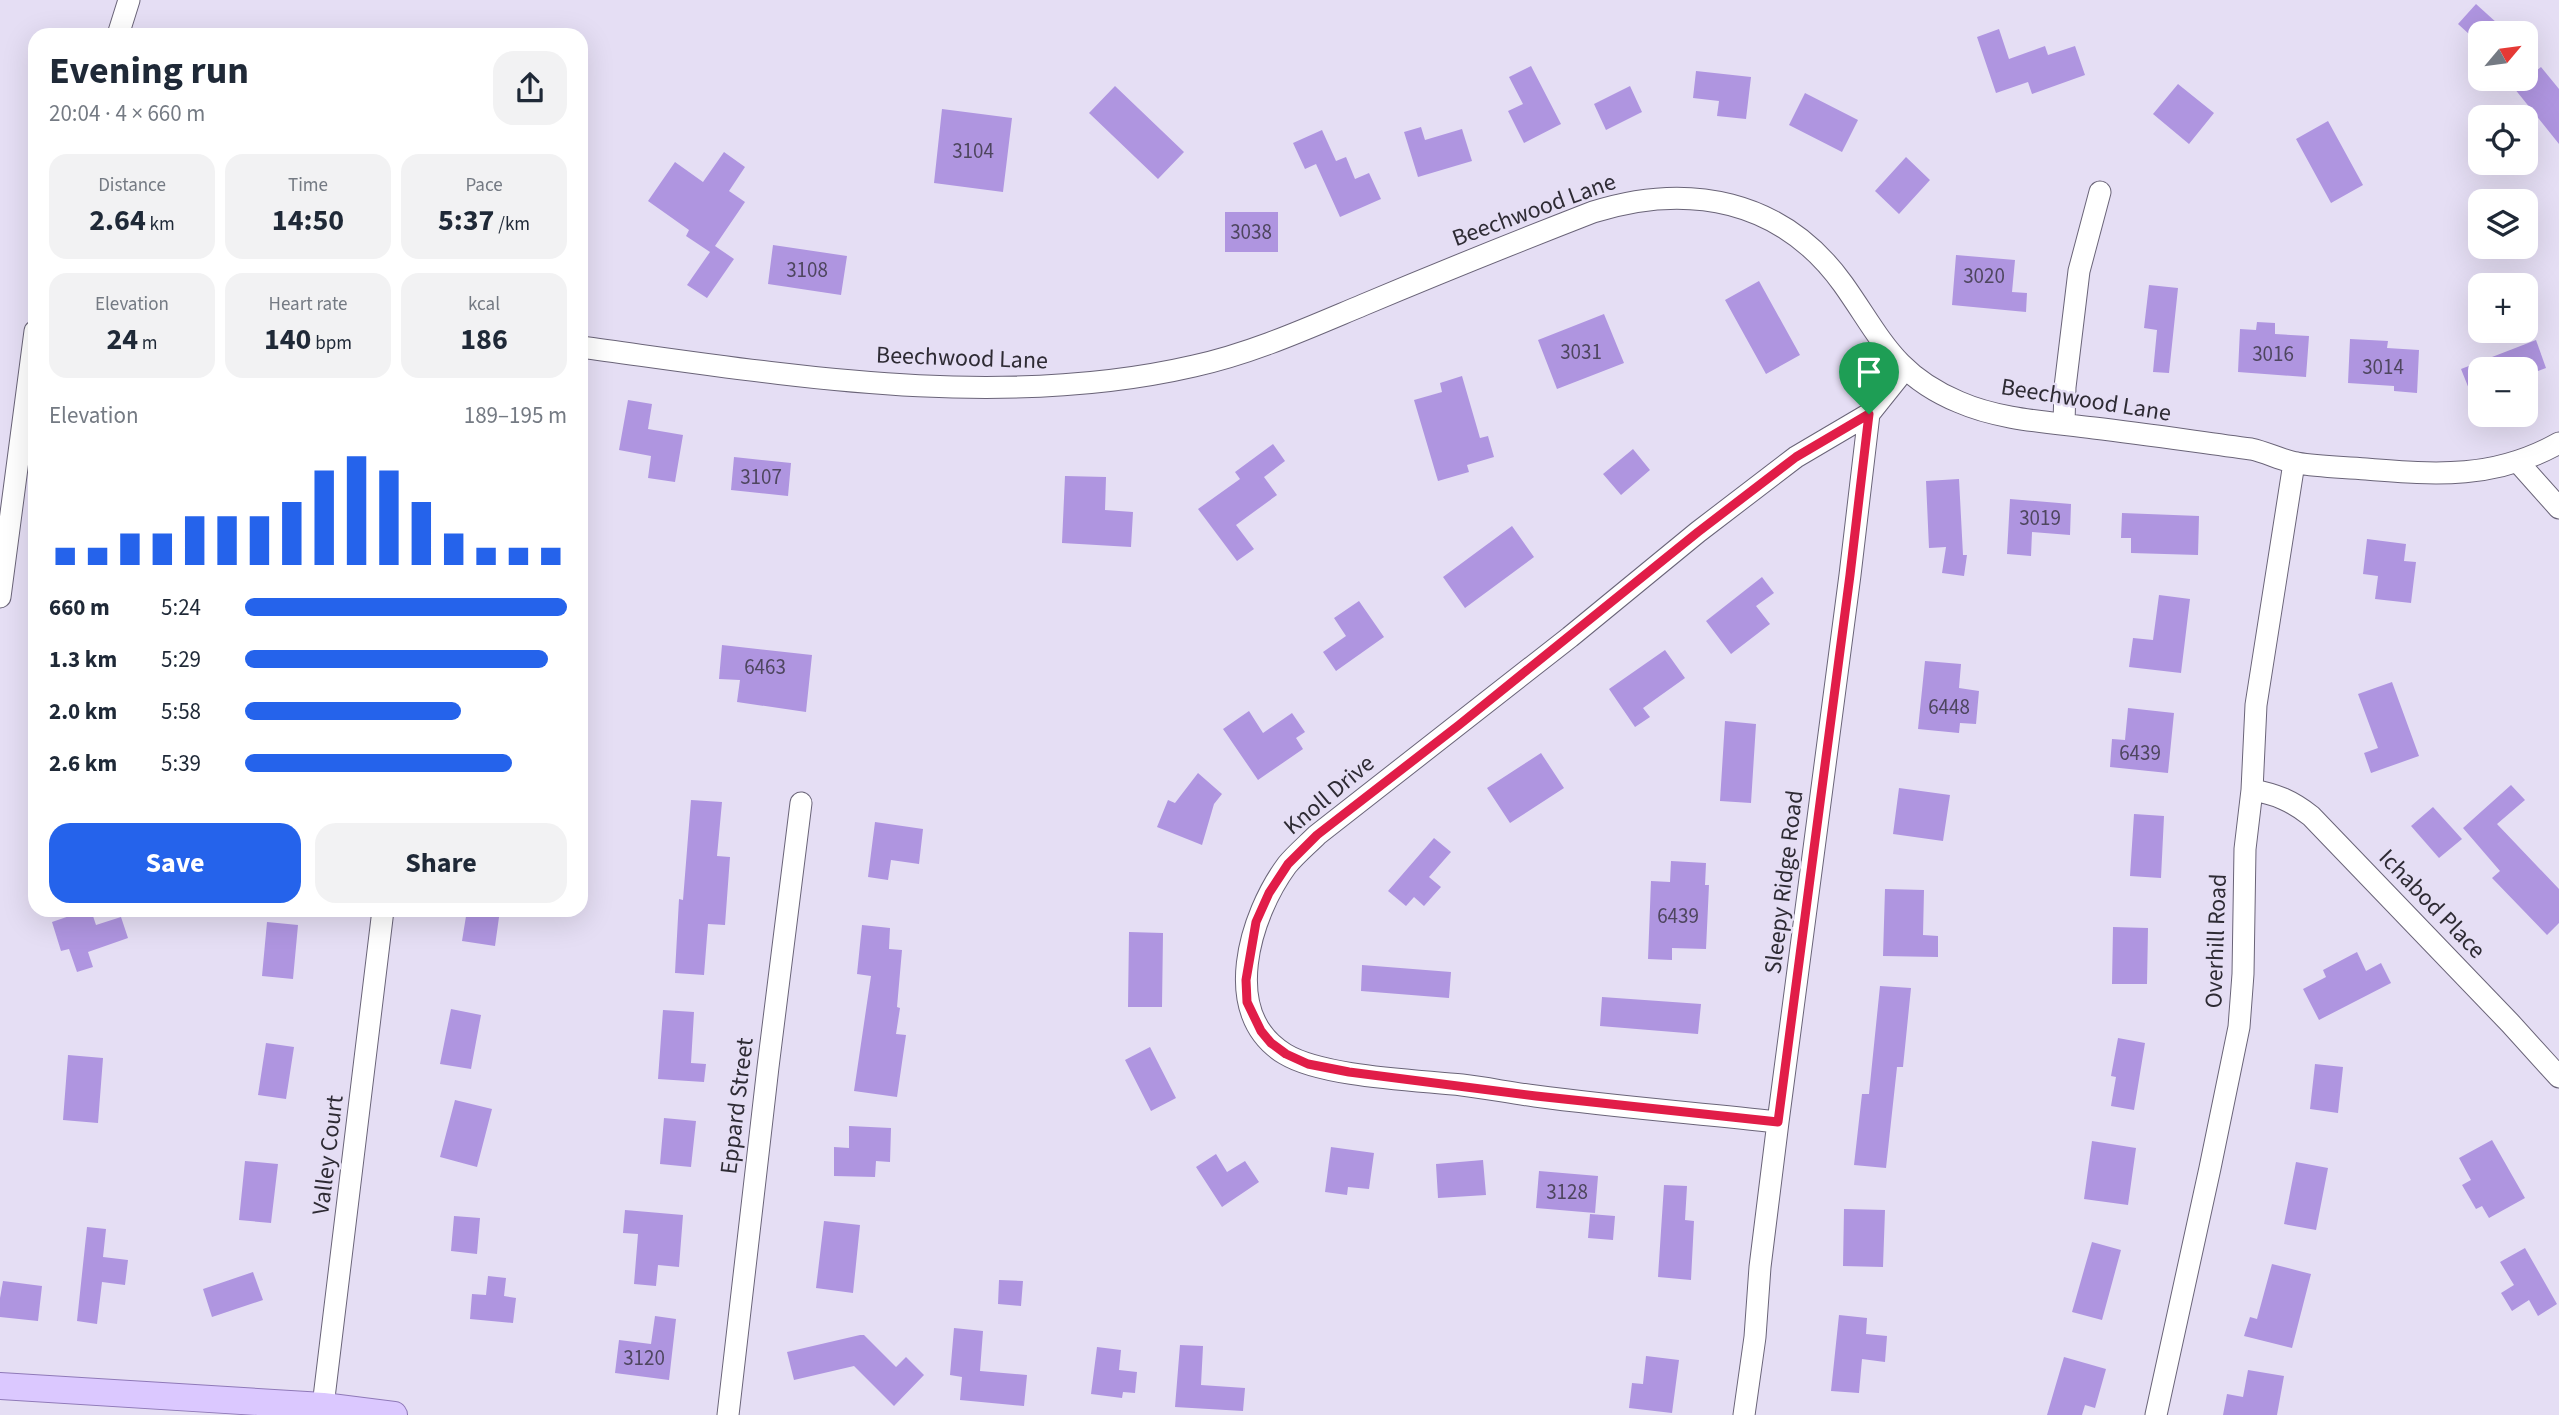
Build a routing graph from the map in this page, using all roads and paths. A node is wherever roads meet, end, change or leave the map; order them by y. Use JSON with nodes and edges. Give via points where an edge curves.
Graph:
{"nodes":[{"id":1,"x":129,"y":0,"type":"edge"},
{"id":2,"x":120,"y":28,"type":"edge"},
{"id":3,"x":2100,"y":192,"type":"dead end"},
{"id":4,"x":588,"y":348,"type":"edge"},
{"id":5,"x":1905,"y":369,"type":"junction"},
{"id":6,"x":28,"y":384,"type":"edge"},
{"id":7,"x":1869,"y":414,"type":"junction"},
{"id":8,"x":2064,"y":424,"type":"junction"},
{"id":9,"x":2559,"y":443,"type":"edge"},
{"id":10,"x":2294,"y":463,"type":"junction"},
{"id":11,"x":2518,"y":463,"type":"junction"},
{"id":12,"x":2559,"y":508,"type":"edge"},
{"id":13,"x":0,"y":597,"type":"edge"},
{"id":14,"x":2252,"y":790,"type":"junction"},
{"id":15,"x":801,"y":803,"type":"dead end"},
{"id":16,"x":382,"y":917,"type":"edge"},
{"id":17,"x":2559,"y":1077,"type":"edge"},
{"id":18,"x":1778,"y":1122,"type":"junction"},
{"id":19,"x":0,"y":1387,"type":"edge"},
{"id":20,"x":323,"y":1406,"type":"junction"},
{"id":21,"x":394,"y":1415,"type":"edge"},
{"id":22,"x":728,"y":1415,"type":"edge"},
{"id":23,"x":1744,"y":1415,"type":"edge"},
{"id":24,"x":2155,"y":1415,"type":"edge"}],
"edges":[{"from":1,"to":2,"type":"street"},
{"from":3,"to":8,"type":"street","via":[[2079,271]]},
{"from":4,"to":5,"type":"street","name":"Beechwood Lane","via":[[937,387],[1014,389],[1116,381],[1237,354],[1593,212],[1658,197],[1739,207],[1791,231],[1842,282],[1884,347]]},
{"from":5,"to":7,"type":"street"},
{"from":5,"to":8,"type":"street","name":"Beechwood Lane","via":[[1959,402]]},
{"from":6,"to":13,"type":"street"},
{"from":7,"to":18,"type":"street","name":"Sleepy Ridge Road"},
{"from":7,"to":18,"type":"street","name":"Knoll Drive","via":[[1785,465],[1317,835],[1288,864],[1269,893],[1256,922],[1246,980],[1247,1002],[1261,1031],[1286,1054],[1308,1064],[1536,1096]]},
{"from":8,"to":10,"type":"street","name":"Beechwood Lane","via":[[2251,449]]},
{"from":9,"to":11,"type":"street","name":"Beechwood Lane"},
{"from":10,"to":11,"type":"street","name":"Beechwood Lane","via":[[2447,475]]},
{"from":10,"to":14,"type":"street","name":"Overhill Road","via":[[2263,650]]},
{"from":11,"to":12,"type":"street"},
{"from":14,"to":17,"type":"street","name":"Ichabod Place","via":[[2274,794],[2311,816]]},
{"from":14,"to":24,"type":"street","name":"Overhill Road","via":[[2245,849],[2239,1027]]},
{"from":15,"to":22,"type":"street","name":"Eppard Street"},
{"from":16,"to":20,"type":"street","name":"Valley Court"},
{"from":18,"to":23,"type":"street","name":"Sleepy Ridge Road"},
{"from":19,"to":20,"type":"main road"},
{"from":20,"to":21,"type":"main road"}]}
